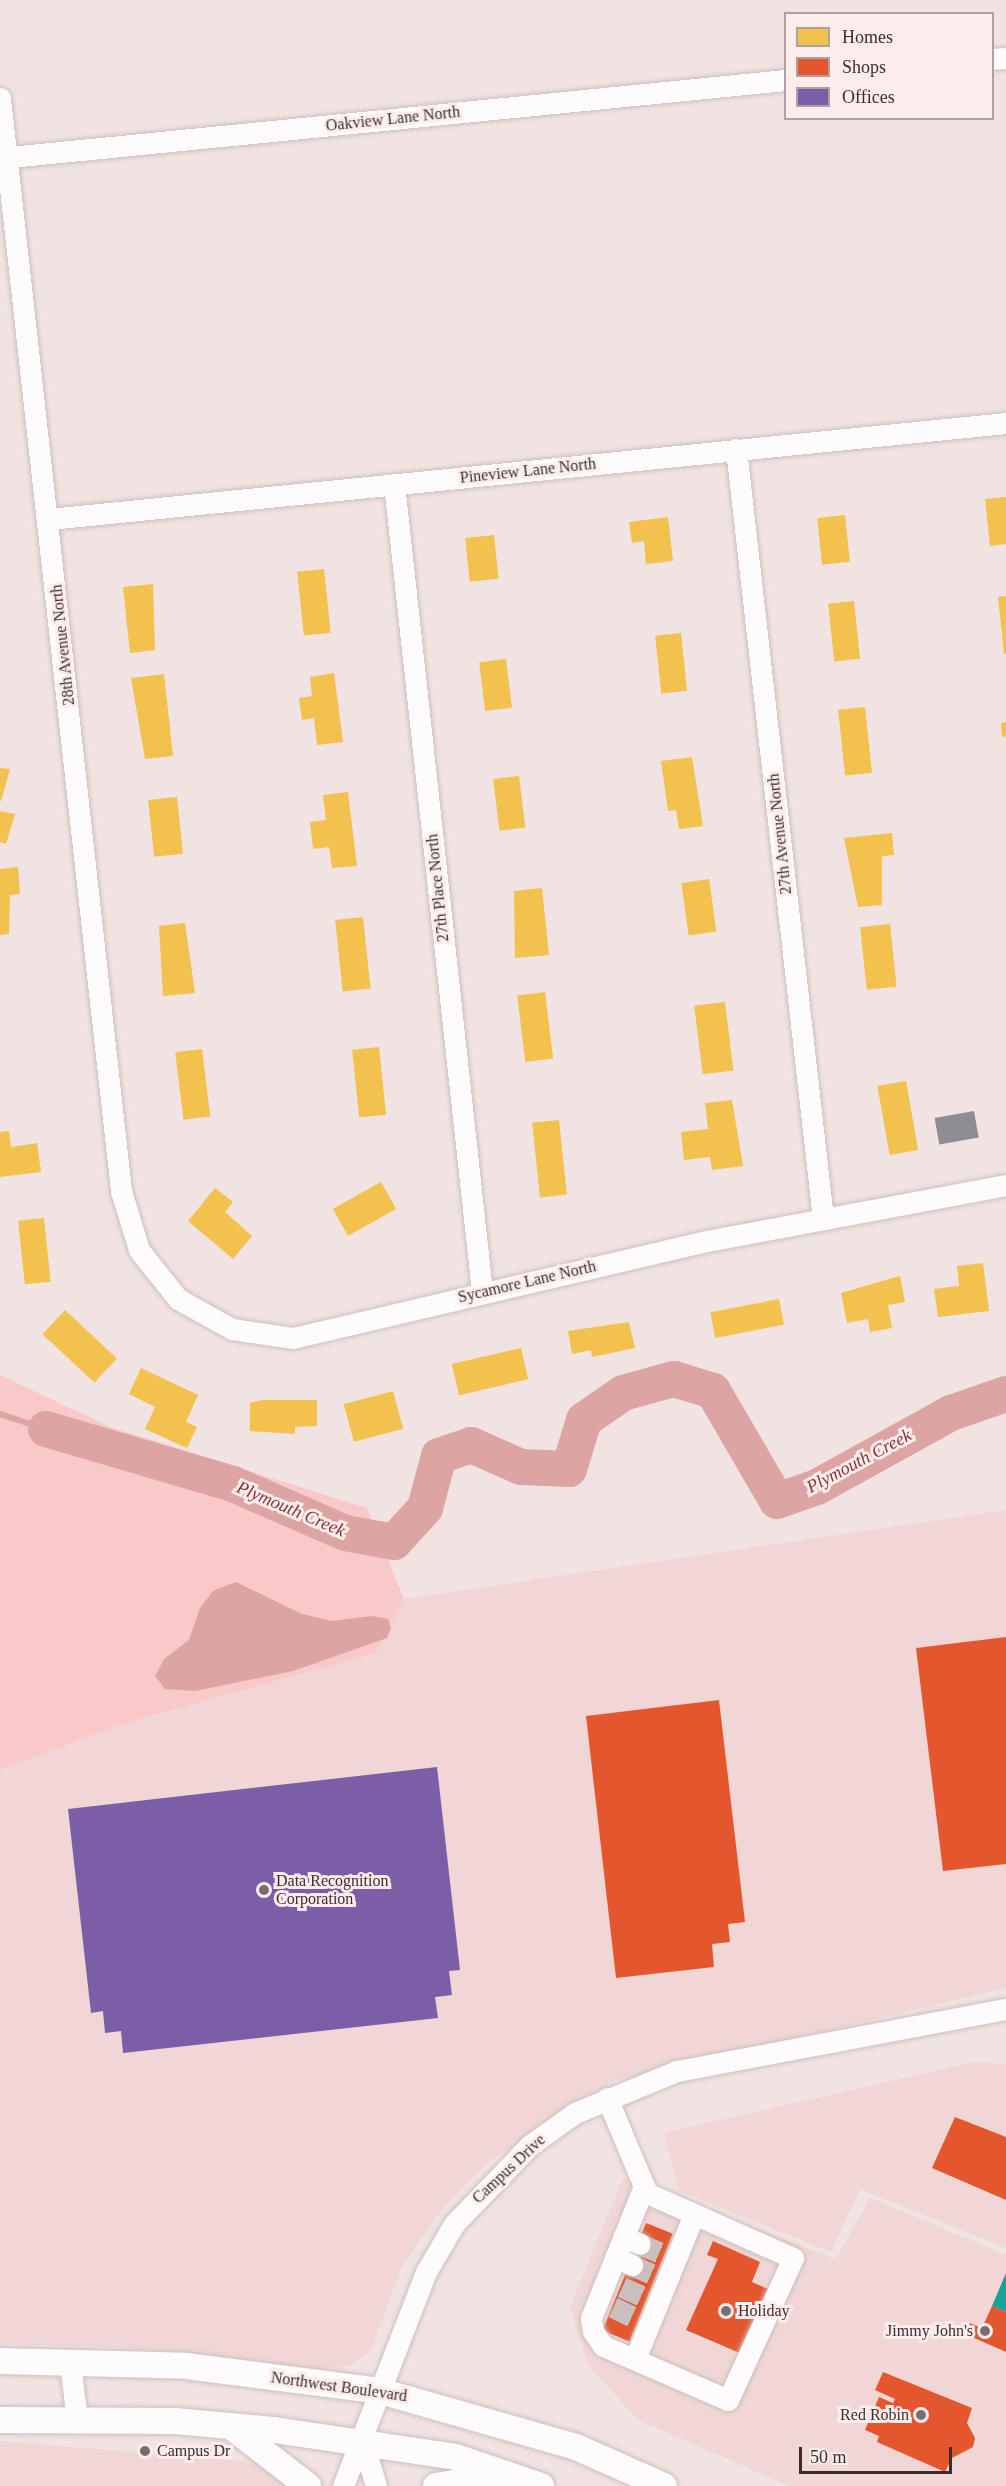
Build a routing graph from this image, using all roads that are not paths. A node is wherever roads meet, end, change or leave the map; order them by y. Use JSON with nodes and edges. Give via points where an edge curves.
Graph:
{"nodes":[{"id":1,"x":784,"y":80,"type":"edge"},
{"id":2,"x":0,"y":98,"type":"edge"},
{"id":3,"x":3,"y":158,"type":"edge"},
{"id":4,"x":1006,"y":423,"type":"edge"},
{"id":5,"x":736,"y":449,"type":"junction"},
{"id":6,"x":394,"y":484,"type":"junction"},
{"id":7,"x":49,"y":519,"type":"junction"},
{"id":8,"x":1006,"y":1185,"type":"edge"},
{"id":9,"x":121,"y":1191,"type":"joint"},
{"id":10,"x":823,"y":1220,"type":"junction"},
{"id":11,"x":482,"y":1291,"type":"junction"},
{"id":12,"x":1006,"y":2009,"type":"edge"},
{"id":13,"x":607,"y":2098,"type":"junction"},
{"id":14,"x":644,"y":2186,"type":"junction"},
{"id":15,"x":693,"y":2217,"type":"junction"},
{"id":16,"x":635,"y":2359,"type":"junction"},
{"id":17,"x":0,"y":2361,"type":"edge"},
{"id":18,"x":70,"y":2363,"type":"junction"},
{"id":19,"x":380,"y":2391,"type":"junction"},
{"id":20,"x":0,"y":2420,"type":"edge"},
{"id":21,"x":77,"y":2420,"type":"junction"},
{"id":22,"x":230,"y":2426,"type":"junction"},
{"id":23,"x":363,"y":2442,"type":"junction"},
{"id":24,"x":508,"y":2475,"type":"junction"},
{"id":25,"x":308,"y":2486,"type":"edge"},
{"id":26,"x":343,"y":2486,"type":"edge"},
{"id":27,"x":376,"y":2486,"type":"edge"},
{"id":28,"x":436,"y":2486,"type":"edge"},
{"id":29,"x":541,"y":2486,"type":"edge"},
{"id":30,"x":664,"y":2486,"type":"edge"}],
"edges":[{"from":1,"to":3,"type":"street","name":"Oakview Lane North"},
{"from":2,"to":3,"type":"street","name":"28th Avenue North"},
{"from":3,"to":7,"type":"street","name":"28th Avenue North"},
{"from":4,"to":5,"type":"street","name":"Pineview Lane North"},
{"from":5,"to":6,"type":"street","name":"Pineview Lane North"},
{"from":5,"to":10,"type":"street","name":"27th Avenue North"},
{"from":6,"to":7,"type":"street","name":"Pineview Lane North"},
{"from":6,"to":11,"type":"street","name":"27th Place North"},
{"from":7,"to":9,"type":"street","name":"28th Avenue North"},
{"from":8,"to":10,"type":"street","name":"Sycamore Lane North"},
{"from":9,"to":11,"type":"street","name":"Sycamore Lane North","via":[[139,1250],[156,1275],[178,1299],[232,1329],[293,1338]]},
{"from":10,"to":11,"type":"street","name":"Sycamore Lane North"},
{"from":12,"to":13,"type":"street","name":"Campus Drive","via":[[677,2071]]},
{"from":13,"to":14,"type":"street"},
{"from":13,"to":19,"type":"street","name":"Campus Drive","via":[[530,2145],[454,2224],[421,2282]]},
{"from":14,"to":15,"type":"street","via":[[660,2203]]},
{"from":14,"to":16,"type":"street","via":[[624,2261],[606,2304],[591,2318],[603,2346]]},
{"from":15,"to":16,"type":"street","via":[[650,2300]]},
{"from":15,"to":16,"type":"street","via":[[793,2258],[728,2400]]},
{"from":17,"to":18,"type":"main road","name":"Northwest Boulevard"},
{"from":18,"to":19,"type":"main road","name":"Northwest Boulevard","via":[[186,2366]]},
{"from":18,"to":21,"type":"street"},
{"from":19,"to":23,"type":"street","name":"Campus Drive"},
{"from":19,"to":30,"type":"main road","name":"Northwest Boulevard","via":[[576,2447]]},
{"from":20,"to":21,"type":"main road"},
{"from":21,"to":22,"type":"main road"},
{"from":22,"to":23,"type":"main road"},
{"from":22,"to":25,"type":"main road"},
{"from":23,"to":24,"type":"main road","via":[[456,2457]]},
{"from":23,"to":26,"type":"street","name":"Campus Drive"},
{"from":23,"to":27,"type":"street"},
{"from":24,"to":28,"type":"main road"},
{"from":24,"to":29,"type":"main road"}]}
